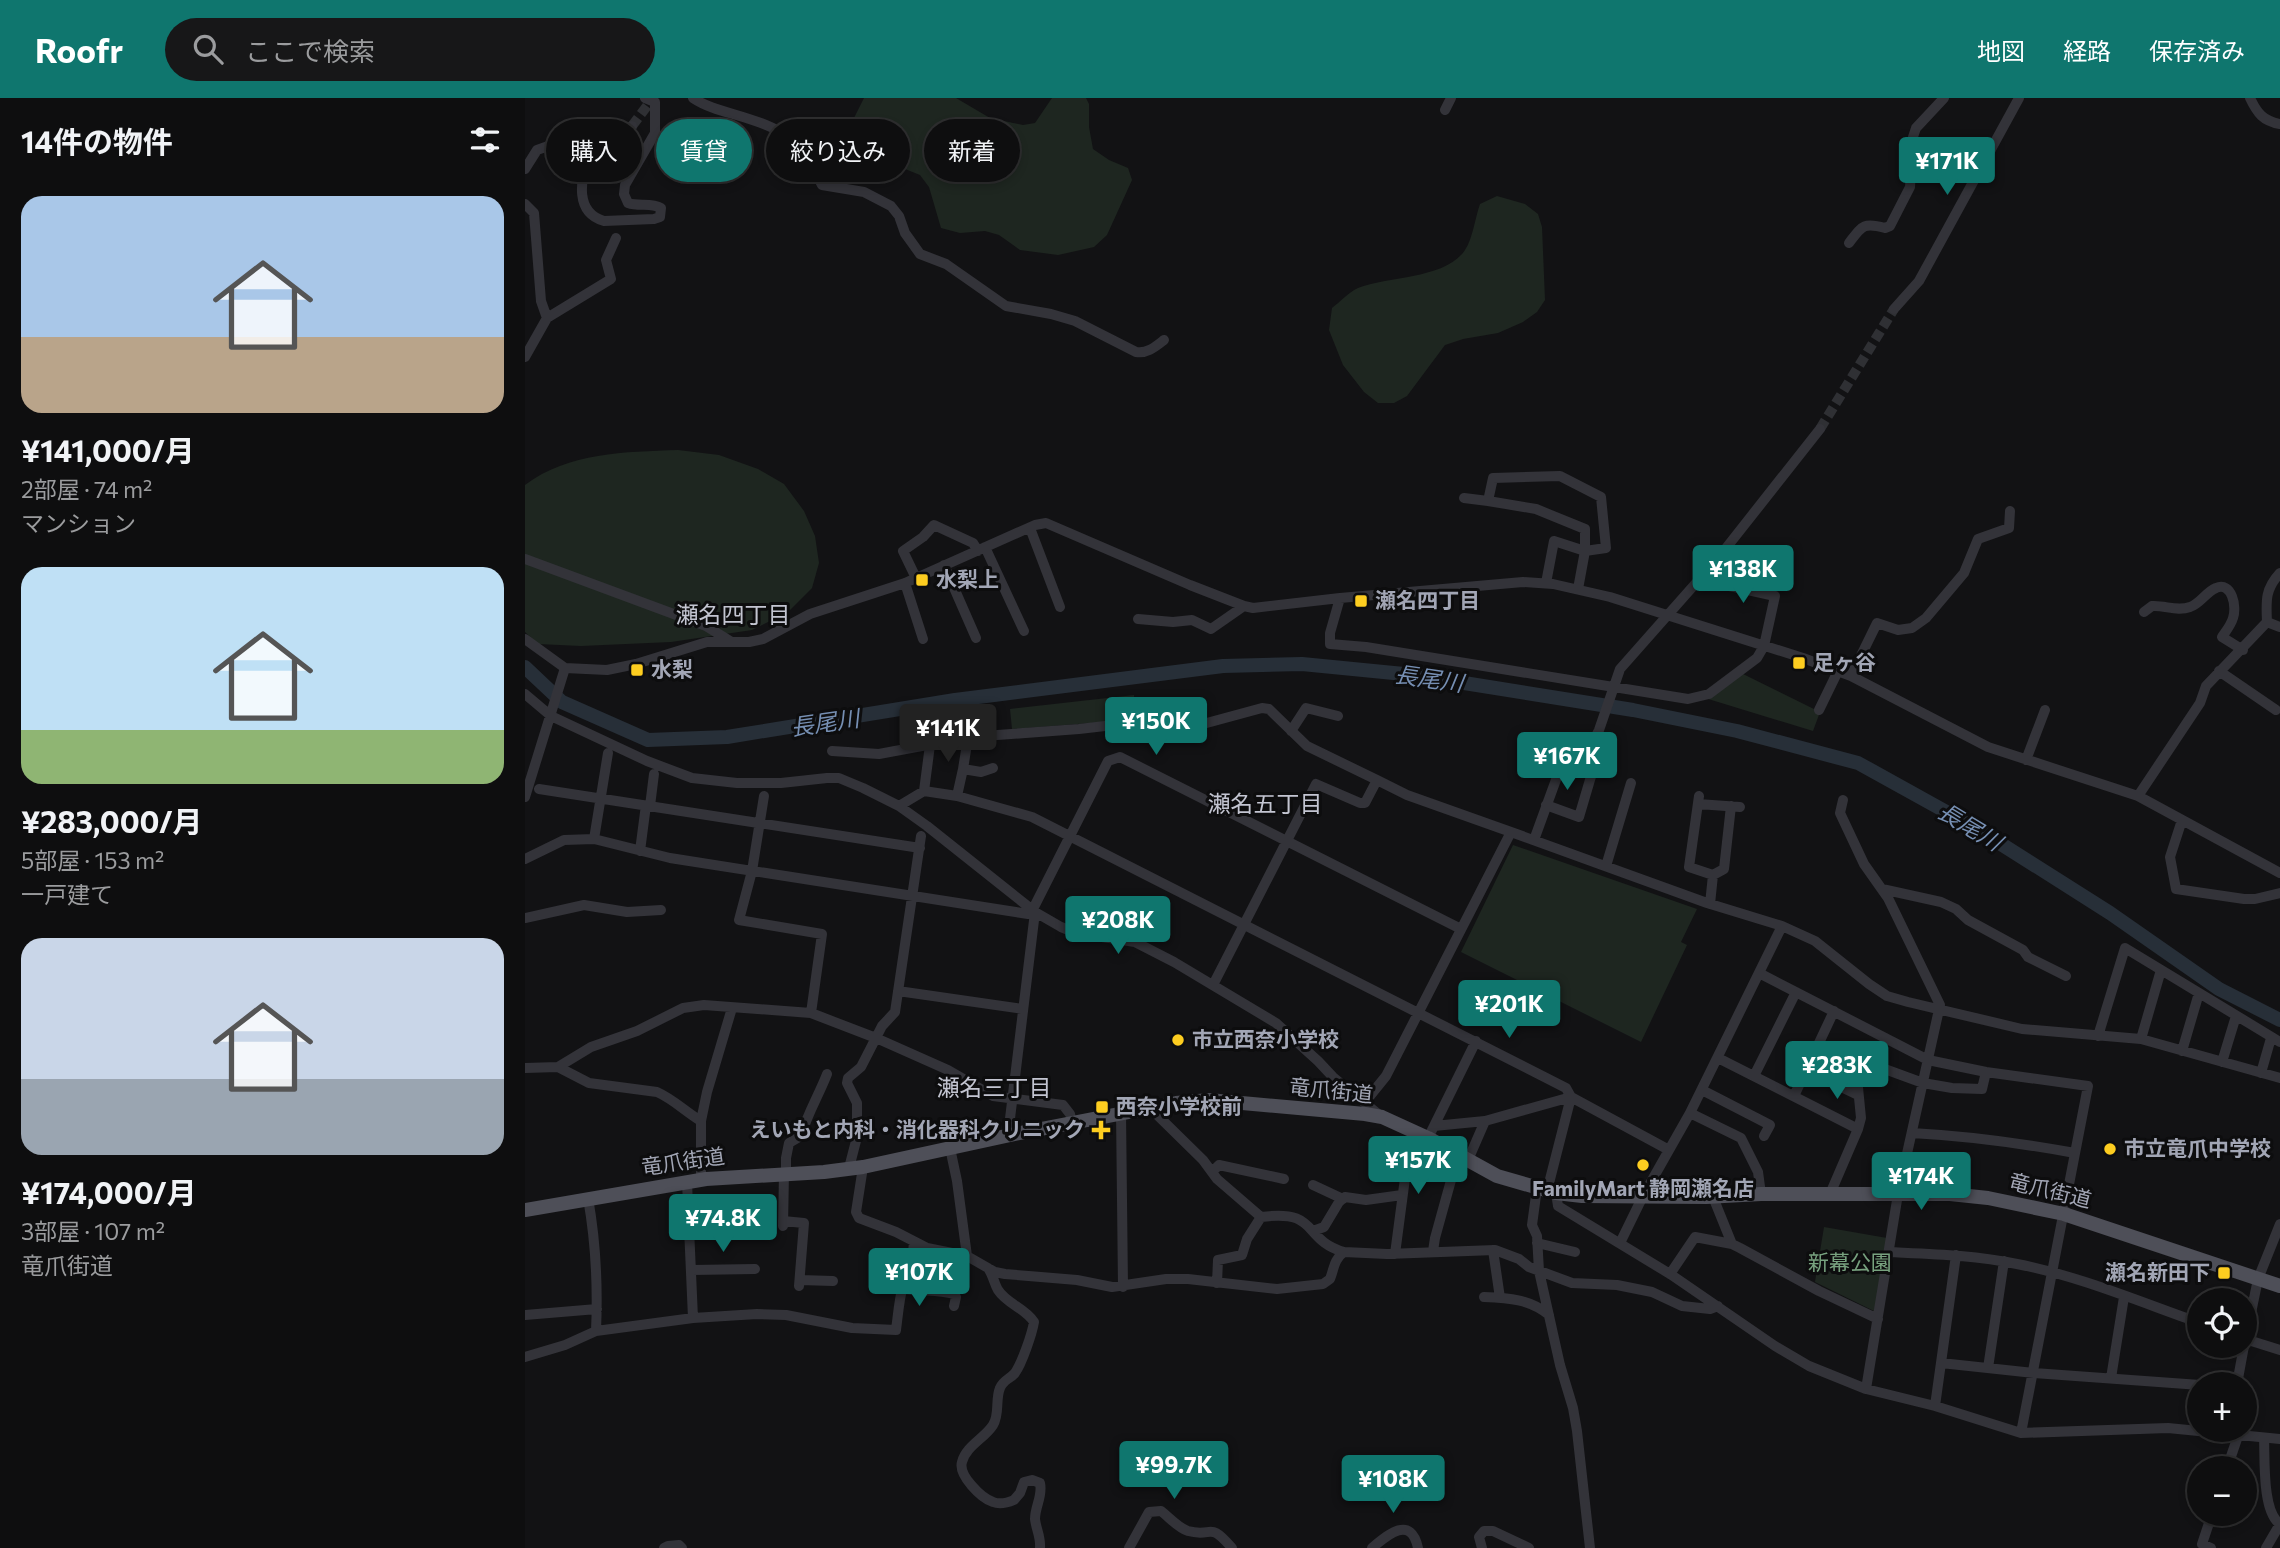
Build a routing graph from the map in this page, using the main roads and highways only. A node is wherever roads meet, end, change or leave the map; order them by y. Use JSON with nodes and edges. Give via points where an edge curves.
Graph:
{"nodes":[{"id":1,"x":525,"y":1210,"type":"edge"},
{"id":2,"x":2280,"y":1286,"type":"edge"}],
"edges":[{"from":1,"to":2,"type":"main road","name":"竜爪街道","via":[[694,1181],[856,1168],[1121,1112],[1209,1100],[1382,1117],[1425,1133],[1497,1175],[1582,1196],[1949,1194],[1988,1198],[2064,1213]]}]}
